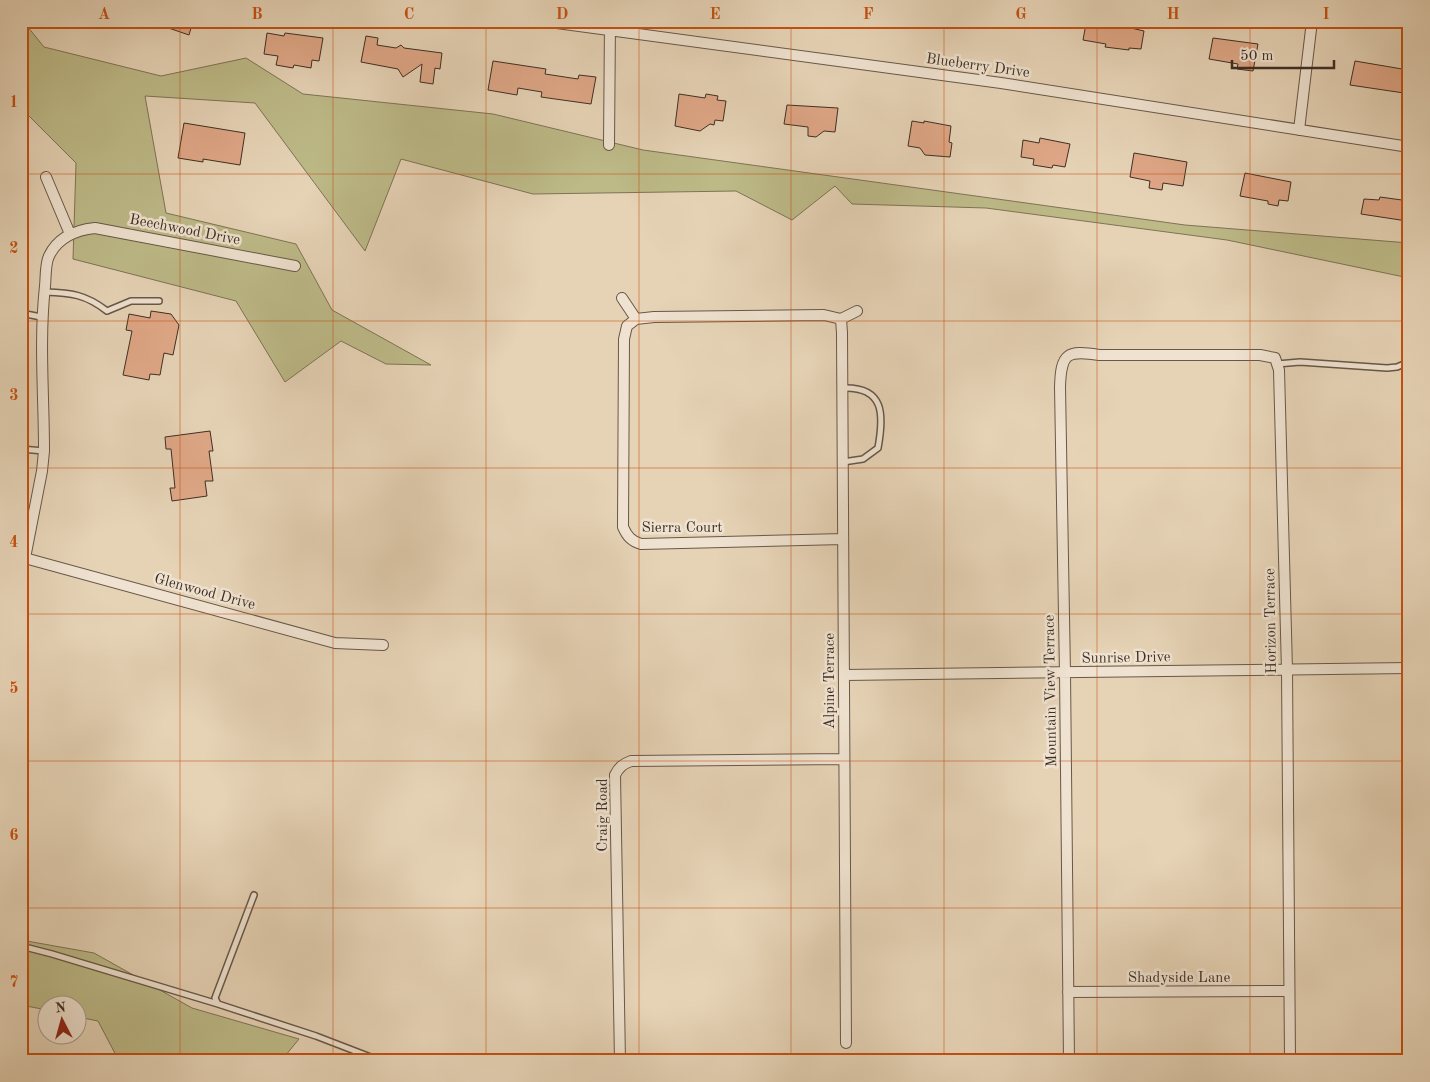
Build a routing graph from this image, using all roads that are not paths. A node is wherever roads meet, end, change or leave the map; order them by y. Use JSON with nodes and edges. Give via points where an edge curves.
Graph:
{"nodes":[{"id":1,"x":542,"y":21,"type":"edge"},
{"id":2,"x":1312,"y":21,"type":"edge"},
{"id":3,"x":610,"y":26,"type":"edge"},
{"id":4,"x":1299,"y":130,"type":"junction"},
{"id":5,"x":609,"y":145,"type":"dead end"},
{"id":6,"x":1409,"y":147,"type":"edge"},
{"id":7,"x":46,"y":177,"type":"dead end"},
{"id":8,"x":70,"y":234,"type":"junction"},
{"id":9,"x":294,"y":266,"type":"dead end"},
{"id":10,"x":44,"y":292,"type":"junction"},
{"id":11,"x":622,"y":298,"type":"dead end"},
{"id":12,"x":159,"y":301,"type":"dead end"},
{"id":13,"x":857,"y":311,"type":"dead end"},
{"id":14,"x":21,"y":313,"type":"edge"},
{"id":15,"x":41,"y":317,"type":"junction"},
{"id":16,"x":636,"y":319,"type":"junction"},
{"id":17,"x":841,"y":319,"type":"junction"},
{"id":18,"x":1409,"y":362,"type":"edge"},
{"id":19,"x":1277,"y":364,"type":"junction"},
{"id":20,"x":842,"y":388,"type":"junction"},
{"id":21,"x":21,"y":449,"type":"edge"},
{"id":22,"x":44,"y":450,"type":"junction"},
{"id":23,"x":842,"y":462,"type":"junction"},
{"id":24,"x":843,"y":539,"type":"junction"},
{"id":25,"x":23,"y":557,"type":"edge"},
{"id":26,"x":383,"y":646,"type":"dead end"},
{"id":27,"x":1409,"y":668,"type":"edge"},
{"id":28,"x":1287,"y":670,"type":"junction"},
{"id":29,"x":1066,"y":672,"type":"junction"},
{"id":30,"x":844,"y":675,"type":"junction"},
{"id":31,"x":844,"y":758,"type":"junction"},
{"id":32,"x":254,"y":895,"type":"dead end"},
{"id":33,"x":21,"y":946,"type":"edge"},
{"id":34,"x":1289,"y":991,"type":"junction"},
{"id":35,"x":1068,"y":992,"type":"junction"},
{"id":36,"x":218,"y":1004,"type":"junction"},
{"id":37,"x":846,"y":1043,"type":"dead end"},
{"id":38,"x":381,"y":1061,"type":"edge"},
{"id":39,"x":620,"y":1061,"type":"edge"},
{"id":40,"x":1069,"y":1061,"type":"edge"},
{"id":41,"x":1290,"y":1061,"type":"edge"}],
"edges":[{"from":1,"to":3,"type":"street","name":"Blueberry Drive"},
{"from":2,"to":4,"type":"street"},
{"from":3,"to":4,"type":"street","name":"Blueberry Drive"},
{"from":3,"to":5,"type":"street"},
{"from":4,"to":6,"type":"street","name":"Blueberry Drive"},
{"from":7,"to":8,"type":"street"},
{"from":8,"to":9,"type":"street","name":"Beechwood Drive","via":[[95,228]]},
{"from":8,"to":10,"type":"street","name":"Beechwood Drive","via":[[48,258]]},
{"from":10,"to":12,"type":"lane","via":[[76,294],[107,311],[131,301]]},
{"from":10,"to":15,"type":"street","name":"Beechwood Drive"},
{"from":11,"to":16,"type":"street"},
{"from":13,"to":17,"type":"street"},
{"from":14,"to":15,"type":"lane"},
{"from":15,"to":22,"type":"street","name":"Beechwood Drive"},
{"from":16,"to":17,"type":"street","via":[[824,315]]},
{"from":16,"to":24,"type":"street","name":"Sierra Court","via":[[627,326],[624,339],[623,527],[626,535],[641,544]]},
{"from":17,"to":20,"type":"street","name":"Alpine Terrace"},
{"from":18,"to":19,"type":"lane","via":[[1386,368],[1300,362]]},
{"from":19,"to":28,"type":"street","name":"Horizon Terrace"},
{"from":19,"to":29,"type":"street","name":"Mountain View Terrace","via":[[1275,358],[1260,356],[1099,355],[1077,352],[1068,356],[1061,370]]},
{"from":20,"to":23,"type":"street","name":"Alpine Terrace"},
{"from":20,"to":23,"type":"lane","via":[[868,391],[882,414],[882,428],[878,448],[863,459]]},
{"from":21,"to":22,"type":"lane"},
{"from":22,"to":25,"type":"street","name":"Beechwood Drive"},
{"from":23,"to":24,"type":"street","name":"Alpine Terrace"},
{"from":24,"to":30,"type":"street","name":"Alpine Terrace"},
{"from":25,"to":26,"type":"street","name":"Glenwood Drive","via":[[335,643]]},
{"from":27,"to":28,"type":"street","name":"Sunrise Drive"},
{"from":28,"to":29,"type":"street","name":"Sunrise Drive"},
{"from":28,"to":34,"type":"street","name":"Horizon Terrace"},
{"from":29,"to":30,"type":"street","name":"Sunrise Drive"},
{"from":29,"to":35,"type":"street","name":"Mountain View Terrace"},
{"from":30,"to":31,"type":"street","name":"Alpine Terrace"},
{"from":31,"to":37,"type":"street","name":"Alpine Terrace"},
{"from":31,"to":39,"type":"street","name":"Craig Road","via":[[632,761],[619,768],[615,776]]},
{"from":32,"to":36,"type":"lane","via":[[215,998]]},
{"from":33,"to":36,"type":"lane"},
{"from":34,"to":35,"type":"street","name":"Shadyside Lane"},
{"from":34,"to":41,"type":"street","name":"Horizon Terrace"},
{"from":35,"to":40,"type":"street","name":"Mountain View Terrace"},
{"from":36,"to":38,"type":"lane"}]}
